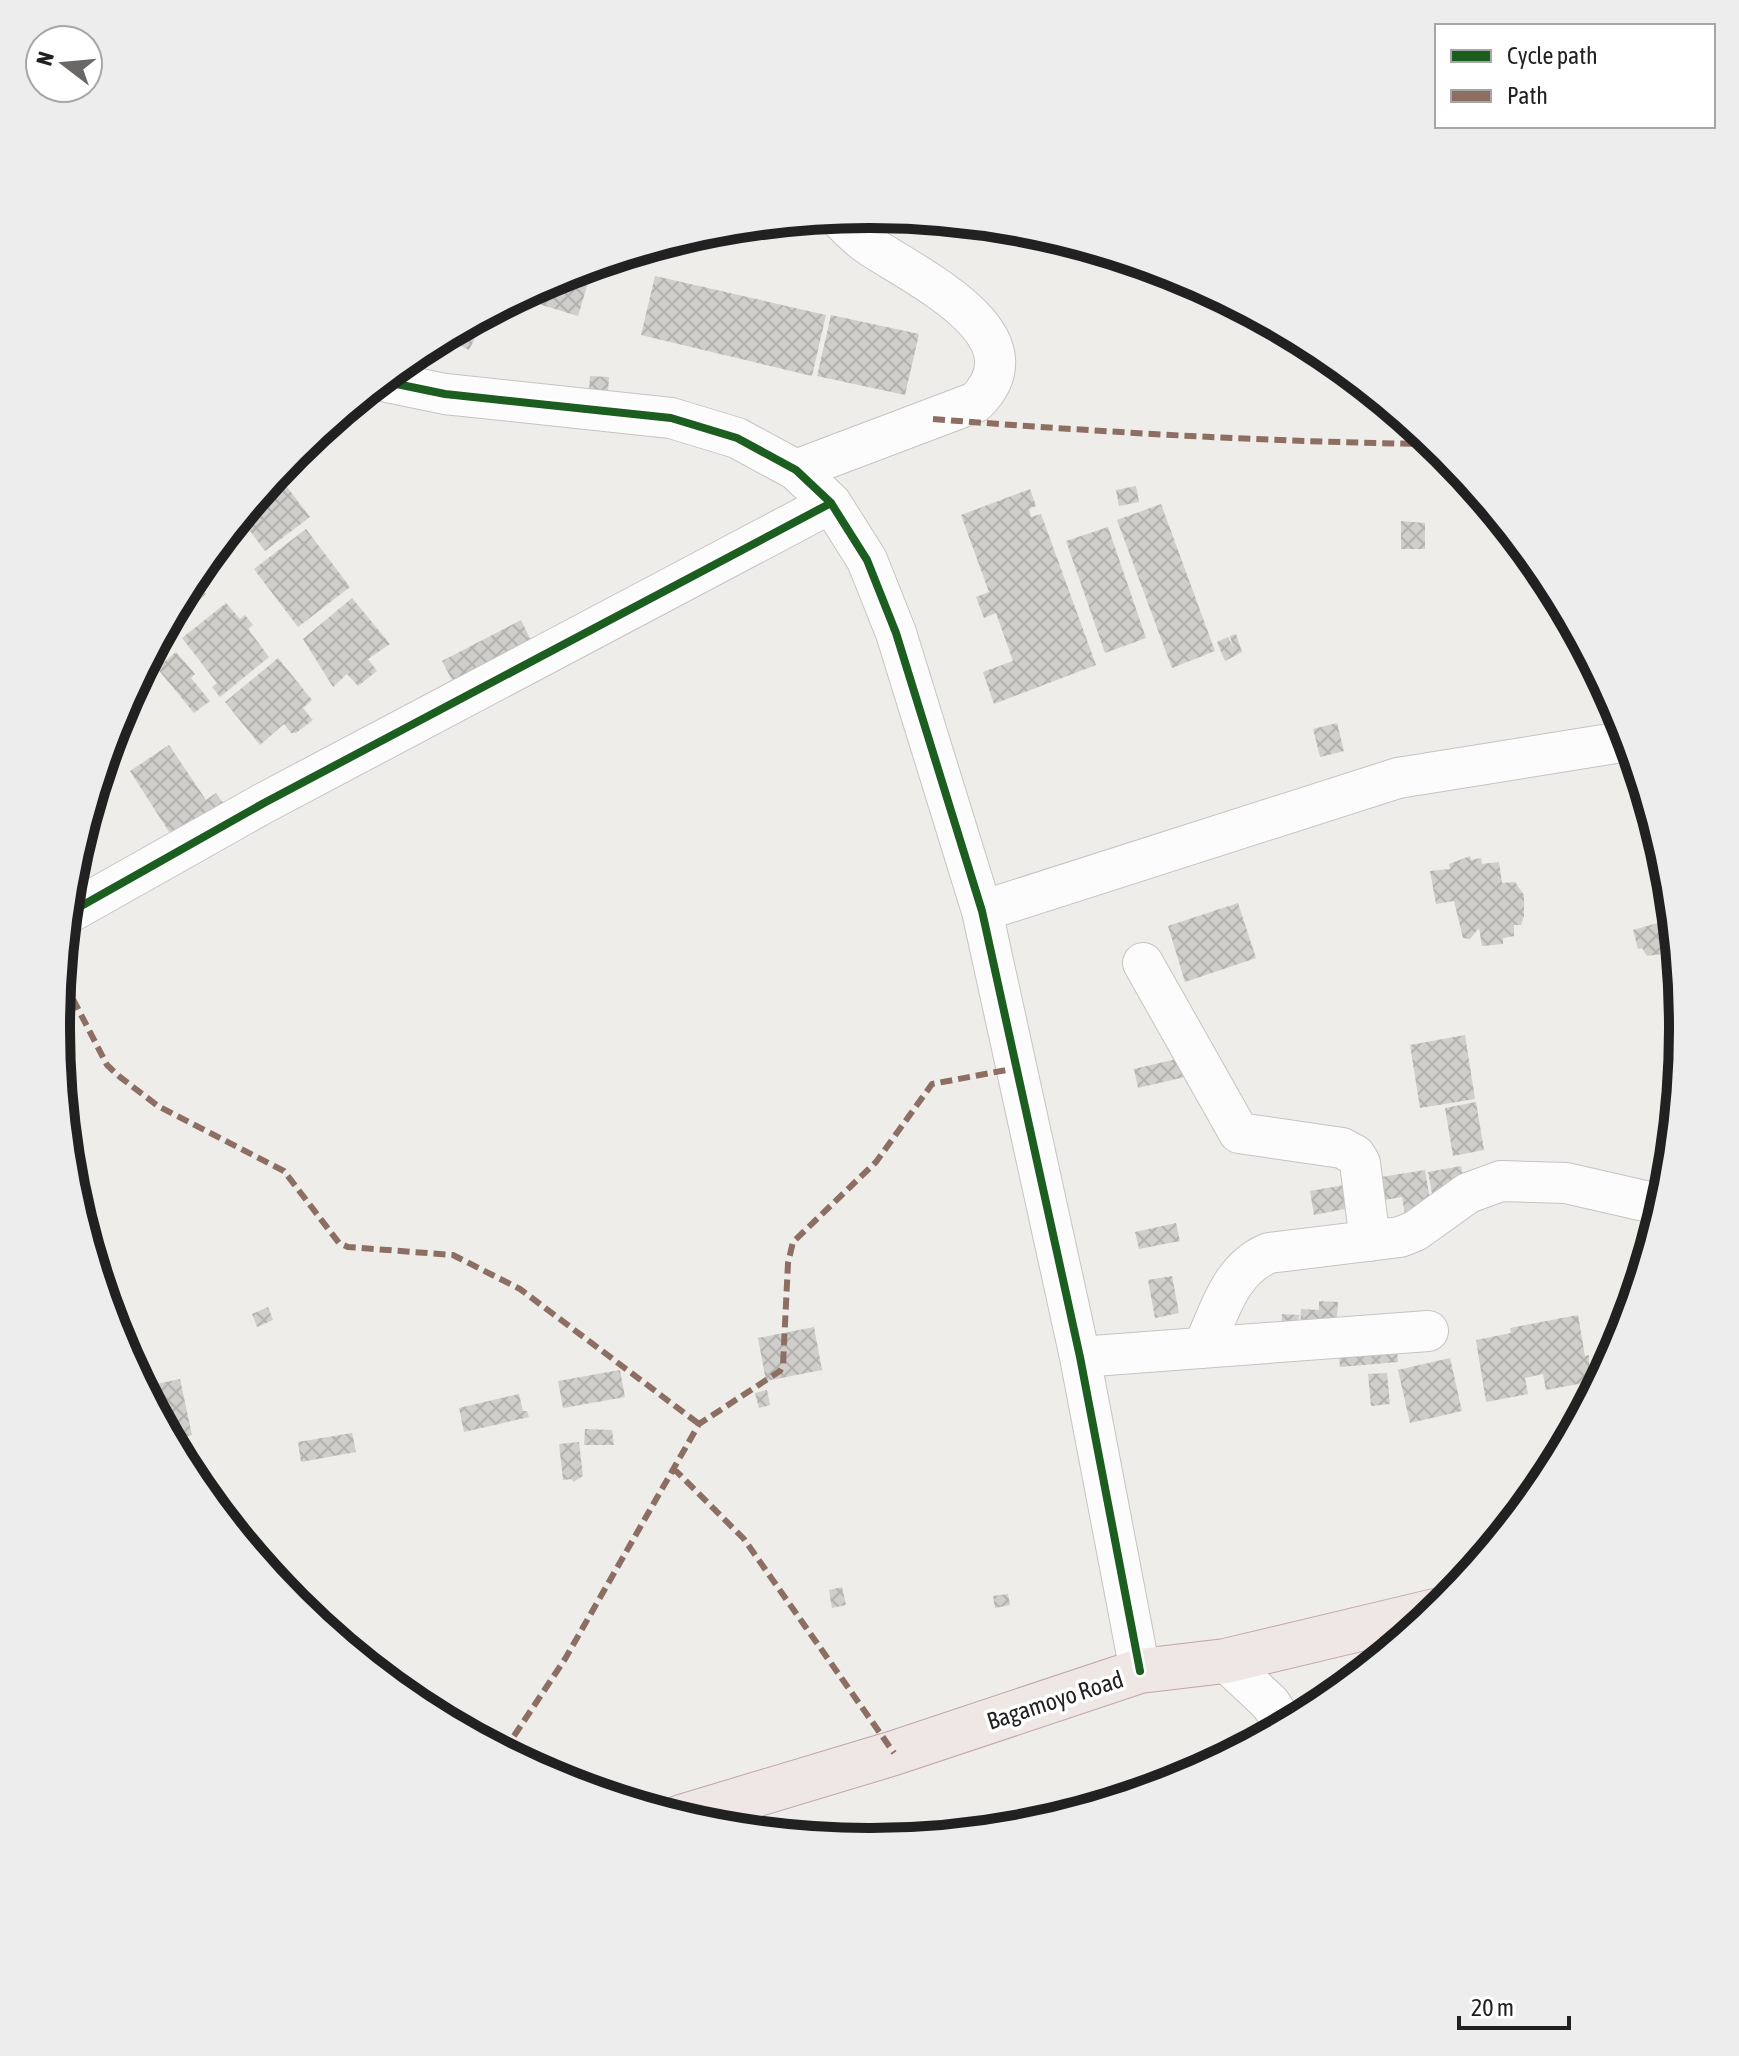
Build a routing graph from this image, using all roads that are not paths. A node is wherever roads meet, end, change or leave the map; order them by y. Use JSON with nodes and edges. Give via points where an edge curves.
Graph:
{"nodes":[{"id":1,"x":850,"y":229,"type":"edge"},
{"id":2,"x":397,"y":384,"type":"edge"},
{"id":3,"x":796,"y":470,"type":"junction"},
{"id":4,"x":831,"y":503,"type":"junction"},
{"id":5,"x":1616,"y":743,"type":"edge"},
{"id":6,"x":80,"y":907,"type":"edge"},
{"id":7,"x":982,"y":911,"type":"junction"},
{"id":8,"x":1143,"y":963,"type":"dead end"},
{"id":9,"x":1650,"y":1202,"type":"edge"},
{"id":10,"x":1370,"y":1241,"type":"junction"},
{"id":11,"x":1428,"y":1331,"type":"dead end"},
{"id":12,"x":1203,"y":1348,"type":"junction"},
{"id":13,"x":1080,"y":1357,"type":"junction"},
{"id":14,"x":1410,"y":1617,"type":"edge"},
{"id":15,"x":1225,"y":1661,"type":"junction"},
{"id":16,"x":1140,"y":1671,"type":"junction"},
{"id":17,"x":1278,"y":1715,"type":"edge"},
{"id":18,"x":705,"y":1810,"type":"edge"}],
"edges":[{"from":1,"to":3,"type":"street","via":[[979,322],[994,361],[993,377],[976,402]]},
{"from":2,"to":3,"type":"street","via":[[671,418],[737,438]]},
{"from":3,"to":4,"type":"street"},
{"from":4,"to":6,"type":"street","via":[[264,803]]},
{"from":4,"to":7,"type":"street","via":[[867,560],[896,633]]},
{"from":5,"to":7,"type":"street","via":[[1398,778]]},
{"from":7,"to":13,"type":"street"},
{"from":8,"to":10,"type":"street","via":[[1239,1133],[1342,1148],[1355,1155]]},
{"from":9,"to":10,"type":"street","via":[[1566,1183],[1501,1181],[1468,1193],[1415,1231]]},
{"from":10,"to":12,"type":"street","via":[[1269,1253],[1246,1265]]},
{"from":11,"to":12,"type":"street"},
{"from":12,"to":13,"type":"street"},
{"from":13,"to":16,"type":"street"},
{"from":14,"to":15,"type":"highway","name":"Bagamoyo Road"},
{"from":15,"to":16,"type":"highway","name":"Bagamoyo Road"},
{"from":15,"to":17,"type":"street"},
{"from":16,"to":18,"type":"highway","name":"Bagamoyo Road"}]}
